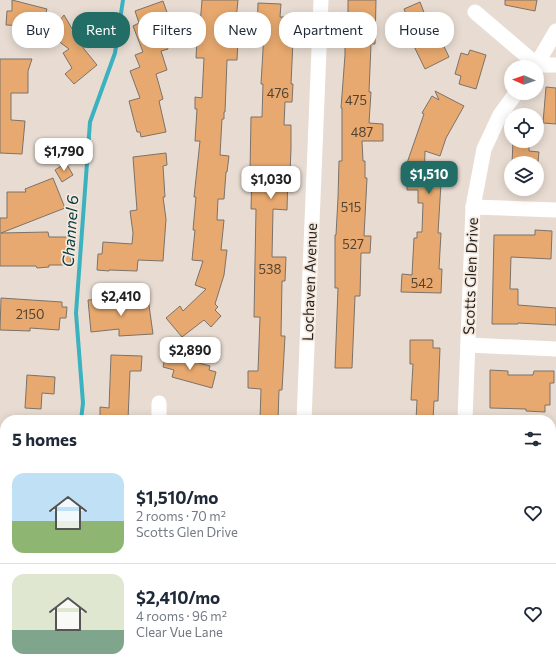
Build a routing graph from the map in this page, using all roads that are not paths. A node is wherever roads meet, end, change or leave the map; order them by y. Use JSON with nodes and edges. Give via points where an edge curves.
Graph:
{"nodes":[{"id":1,"x":321,"y":0,"type":"edge"},
{"id":2,"x":475,"y":12,"type":"dead end"},
{"id":3,"x":556,"y":31,"type":"edge"},
{"id":4,"x":529,"y":60,"type":"edge"},
{"id":5,"x":539,"y":60,"type":"edge"},
{"id":6,"x":556,"y":65,"type":"edge"},
{"id":7,"x":544,"y":66,"type":"edge"},
{"id":8,"x":511,"y":100,"type":"edge"},
{"id":9,"x":473,"y":207,"type":"junction"},
{"id":10,"x":556,"y":210,"type":"edge"},
{"id":11,"x":468,"y":346,"type":"junction"},
{"id":12,"x":556,"y":349,"type":"edge"},
{"id":13,"x":159,"y":403,"type":"dead end"},
{"id":14,"x":159,"y":415,"type":"edge"},
{"id":15,"x":304,"y":415,"type":"edge"},
{"id":16,"x":465,"y":415,"type":"edge"}],
"edges":[{"from":1,"to":15,"type":"street","name":"Lochaven Avenue"},
{"from":2,"to":4,"type":"street"},
{"from":3,"to":5,"type":"street"},
{"from":6,"to":7,"type":"street"},
{"from":8,"to":9,"type":"street","name":"Scotts Glen Drive","via":[[500,115],[484,149]]},
{"from":9,"to":10,"type":"street"},
{"from":9,"to":11,"type":"street","name":"Scotts Glen Drive"},
{"from":11,"to":12,"type":"street"},
{"from":11,"to":16,"type":"street","name":"Scotts Glen Drive"},
{"from":13,"to":14,"type":"street"}]}
